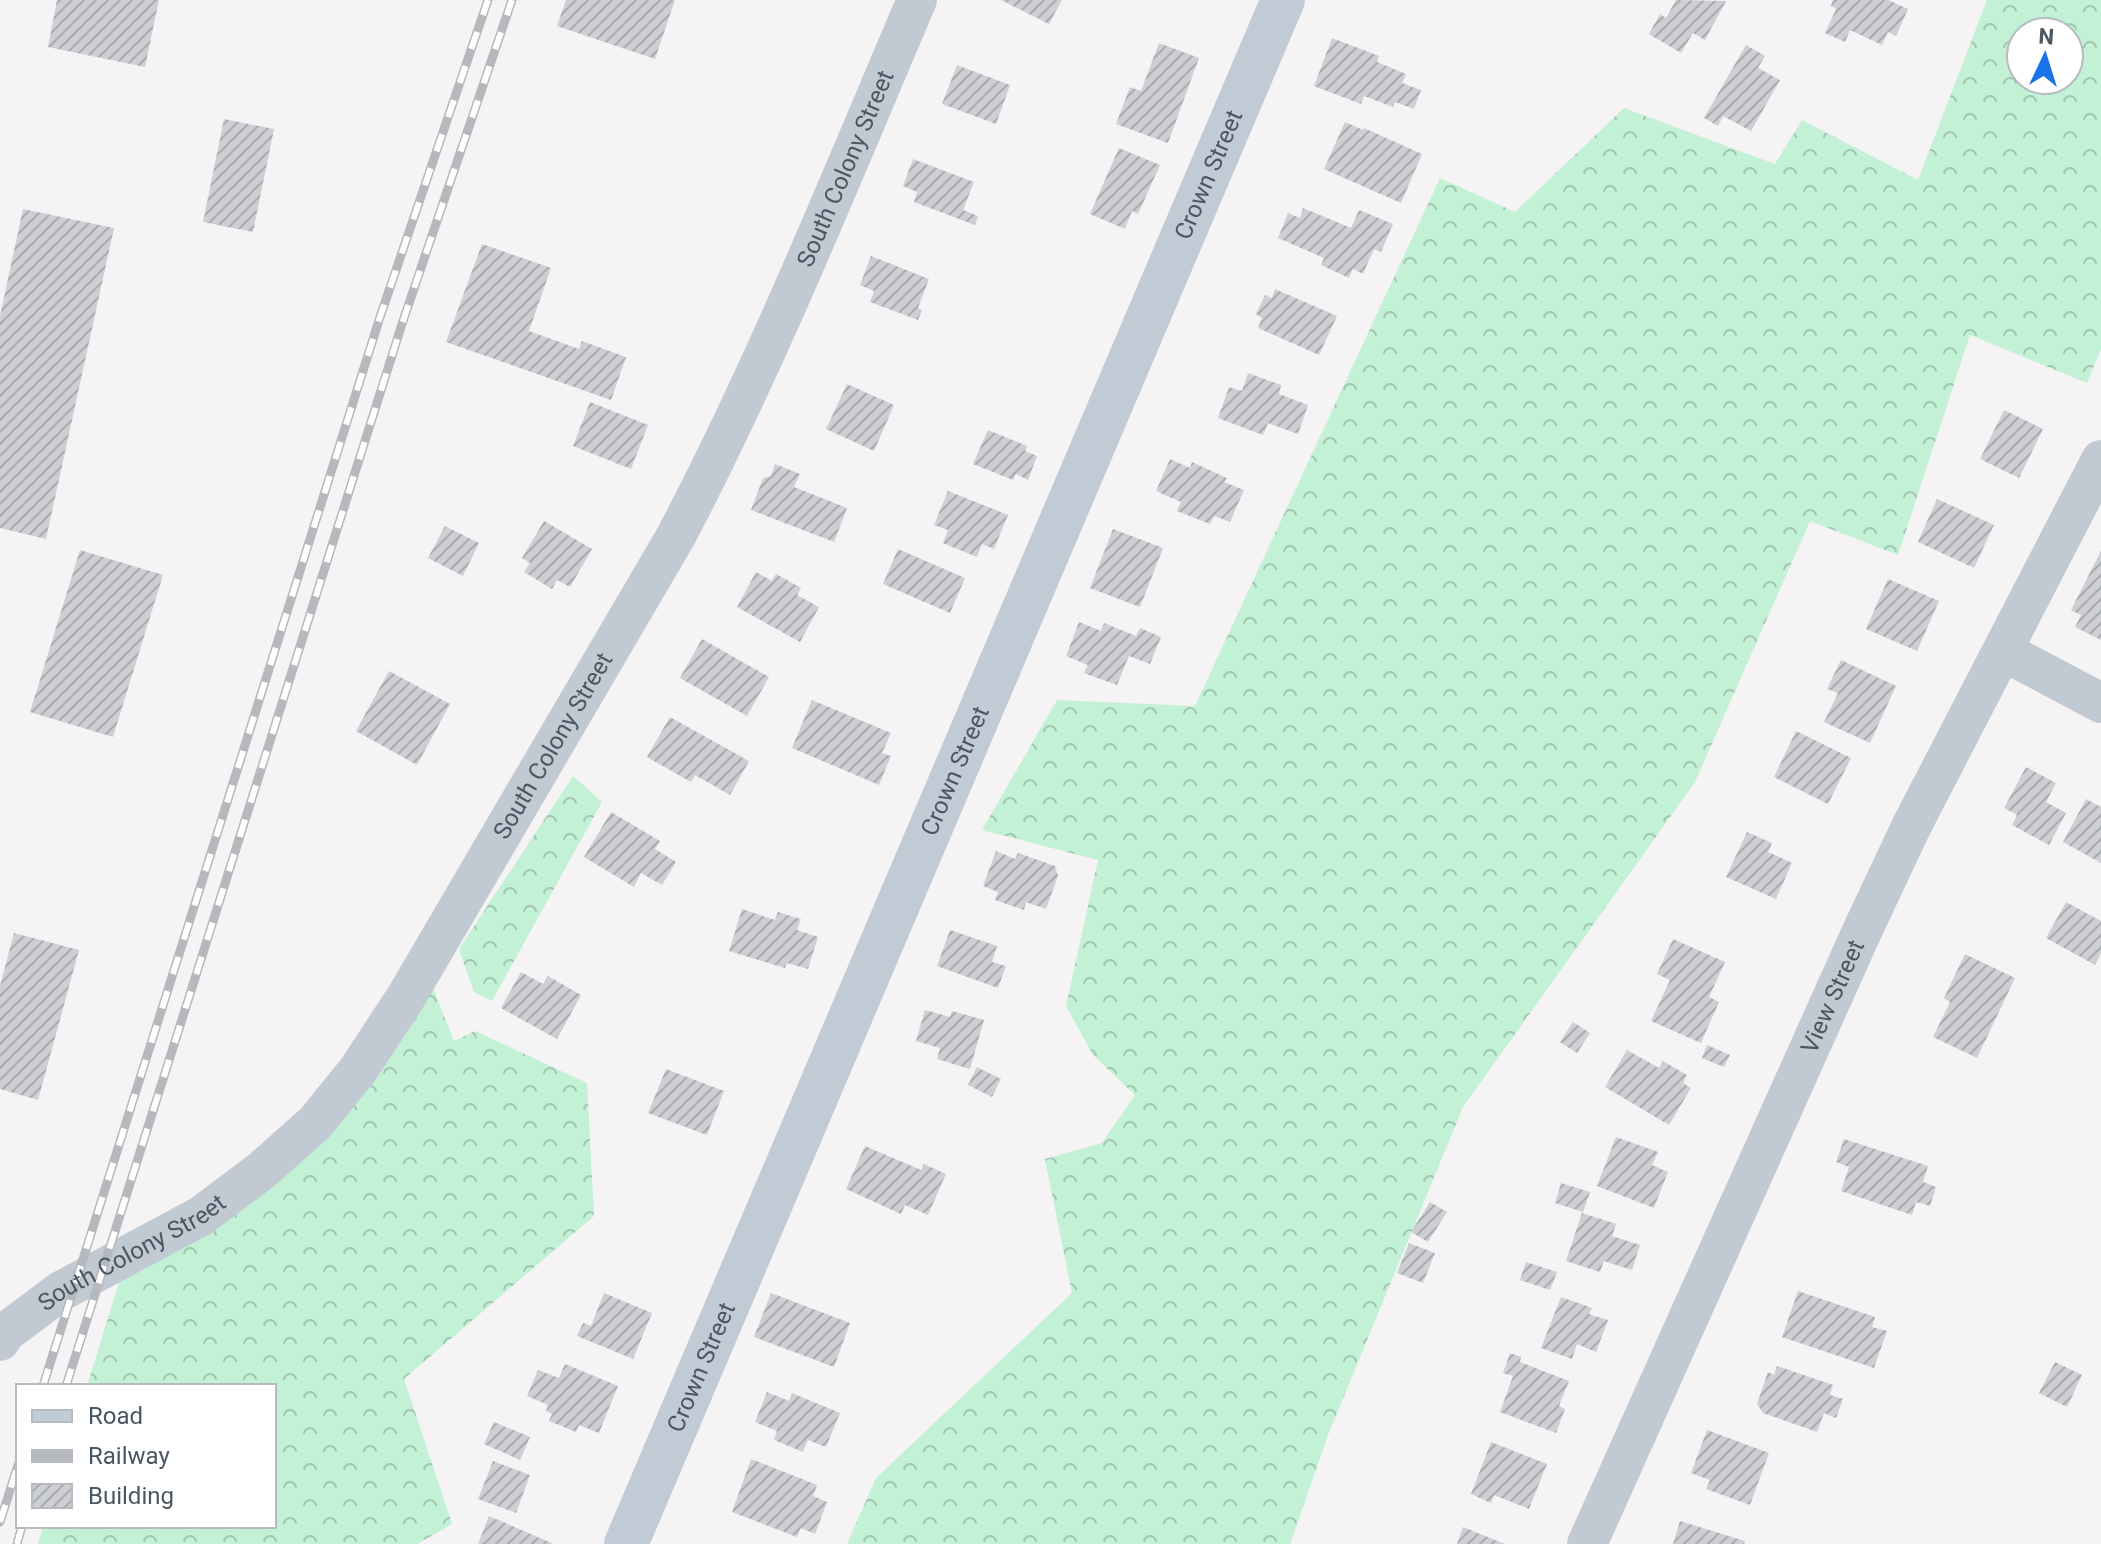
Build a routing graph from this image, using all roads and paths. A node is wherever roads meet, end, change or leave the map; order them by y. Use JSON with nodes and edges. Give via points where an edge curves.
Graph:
{"nodes":[{"id":1,"x":917,"y":0,"type":"edge"},
{"id":2,"x":1283,"y":0,"type":"edge"},
{"id":3,"x":2101,"y":460,"type":"edge"},
{"id":4,"x":2003,"y":651,"type":"junction"},
{"id":5,"x":2101,"y":703,"type":"edge"},
{"id":6,"x":0,"y":1341,"type":"edge"},
{"id":7,"x":626,"y":1544,"type":"edge"},
{"id":8,"x":1587,"y":1544,"type":"edge"}],
"edges":[{"from":1,"to":6,"type":"street","name":"South Colony Street","via":[[717,458],[422,970],[358,1070],[315,1123],[261,1171],[201,1216],[61,1291]]},
{"from":2,"to":7,"type":"street","name":"Crown Street"},
{"from":3,"to":4,"type":"street","name":"View Street"},
{"from":4,"to":5,"type":"street"},
{"from":4,"to":8,"type":"street","name":"View Street","via":[[1863,929]]}]}
